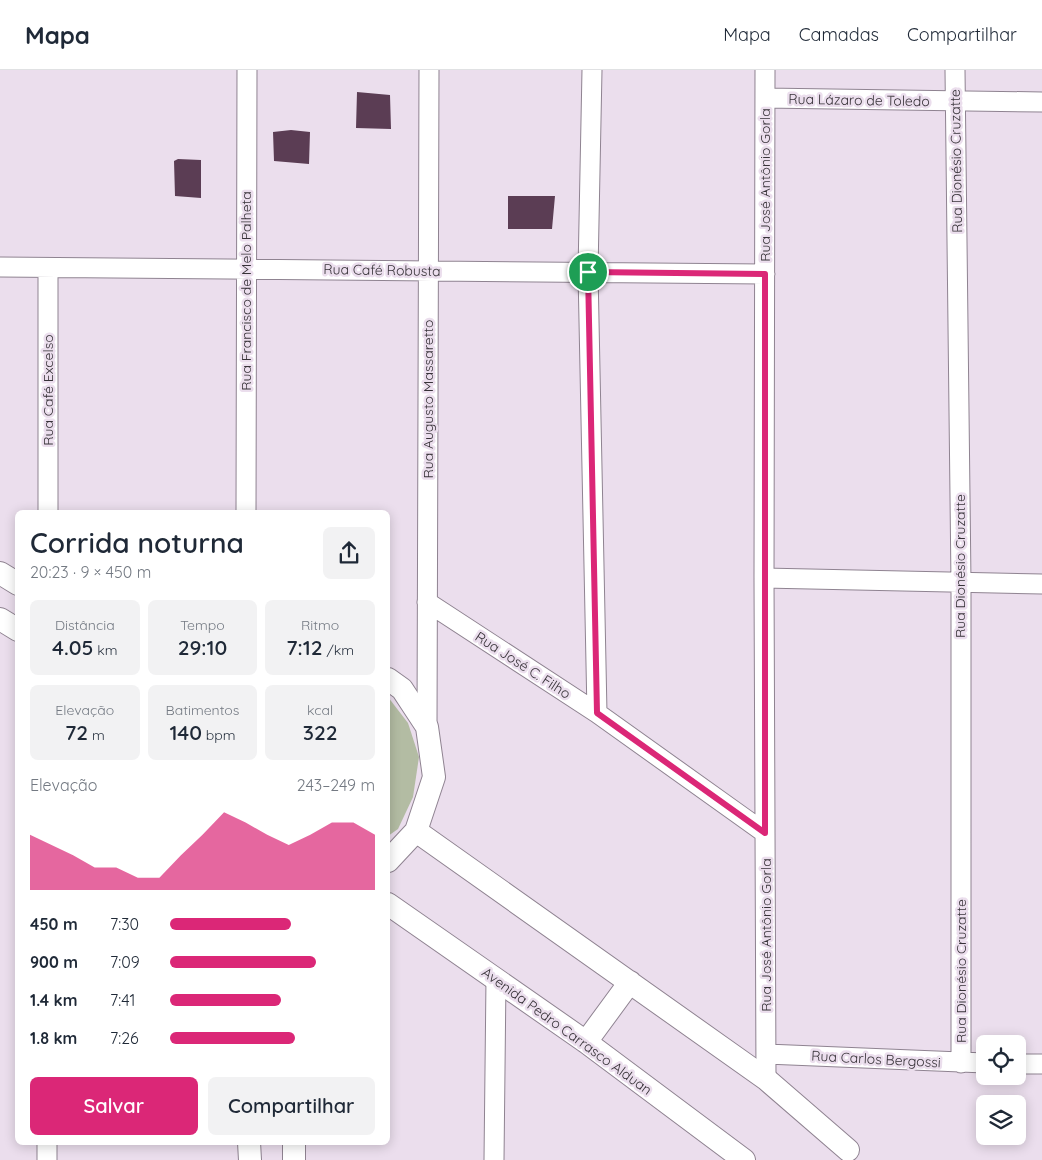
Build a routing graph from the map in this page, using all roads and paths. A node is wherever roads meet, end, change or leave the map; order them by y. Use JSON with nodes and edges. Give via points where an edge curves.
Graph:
{"nodes":[{"id":1,"x":247,"y":70,"type":"edge"},
{"id":2,"x":429,"y":70,"type":"edge"},
{"id":3,"x":592,"y":70,"type":"edge"},
{"id":4,"x":765,"y":70,"type":"edge"},
{"id":5,"x":955,"y":70,"type":"edge"},
{"id":6,"x":765,"y":98,"type":"junction"},
{"id":7,"x":955,"y":102,"type":"junction"},
{"id":8,"x":1042,"y":102,"type":"edge"},
{"id":9,"x":0,"y":268,"type":"edge"},
{"id":10,"x":48,"y":268,"type":"junction"},
{"id":11,"x":246,"y":269,"type":"junction"},
{"id":12,"x":428,"y":271,"type":"junction"},
{"id":13,"x":588,"y":272,"type":"junction"},
{"id":14,"x":765,"y":274,"type":"junction"},
{"id":15,"x":48,"y":510,"type":"edge"},
{"id":16,"x":246,"y":510,"type":"edge"},
{"id":17,"x":0,"y":574,"type":"edge"},
{"id":18,"x":764,"y":578,"type":"junction"},
{"id":19,"x":15,"y":582,"type":"edge"},
{"id":20,"x":961,"y":582,"type":"junction"},
{"id":21,"x":1042,"y":584,"type":"edge"},
{"id":22,"x":428,"y":602,"type":"junction"},
{"id":23,"x":0,"y":619,"type":"edge"},
{"id":24,"x":15,"y":628,"type":"edge"},
{"id":25,"x":390,"y":680,"type":"edge"},
{"id":26,"x":597,"y":713,"type":"junction"},
{"id":27,"x":428,"y":727,"type":"junction"},
{"id":28,"x":416,"y":831,"type":"junction"},
{"id":29,"x":765,"y":833,"type":"junction"},
{"id":30,"x":390,"y":859,"type":"edge"},
{"id":31,"x":390,"y":905,"type":"edge"},
{"id":32,"x":496,"y":979,"type":"junction"},
{"id":33,"x":630,"y":982,"type":"junction"},
{"id":34,"x":586,"y":1042,"type":"junction"},
{"id":35,"x":766,"y":1054,"type":"junction"},
{"id":36,"x":961,"y":1063,"type":"junction"},
{"id":37,"x":976,"y":1063,"type":"edge"},
{"id":38,"x":1026,"y":1064,"type":"edge"},
{"id":39,"x":1042,"y":1064,"type":"edge"},
{"id":40,"x":766,"y":1080,"type":"junction"},
{"id":41,"x":47,"y":1145,"type":"edge"},
{"id":42,"x":249,"y":1145,"type":"edge"},
{"id":43,"x":294,"y":1145,"type":"edge"},
{"id":44,"x":848,"y":1150,"type":"dead end"},
{"id":45,"x":47,"y":1160,"type":"edge"},
{"id":46,"x":250,"y":1160,"type":"edge"},
{"id":47,"x":294,"y":1160,"type":"edge"},
{"id":48,"x":494,"y":1160,"type":"edge"},
{"id":49,"x":744,"y":1160,"type":"edge"}],
"edges":[{"from":1,"to":11,"type":"street","name":"Rua Francisco de Melo Palheta"},
{"from":2,"to":12,"type":"street","name":"Rua Augusto Massaretto"},
{"from":3,"to":13,"type":"street"},
{"from":4,"to":6,"type":"street","name":"Rua José Antônio Gorla"},
{"from":5,"to":7,"type":"street","name":"Rua Dionésio Cruzatte"},
{"from":6,"to":7,"type":"street","name":"Rua Lázaro de Toledo"},
{"from":6,"to":14,"type":"street","name":"Rua José Antônio Gorla"},
{"from":7,"to":8,"type":"street","name":"Rua Lázaro de Toledo"},
{"from":7,"to":20,"type":"street","name":"Rua Dionésio Cruzatte"},
{"from":9,"to":10,"type":"street","name":"Rua Café Robusta"},
{"from":10,"to":11,"type":"street","name":"Rua Café Robusta"},
{"from":10,"to":15,"type":"street","name":"Rua Café Excelso"},
{"from":11,"to":12,"type":"street","name":"Rua Café Robusta"},
{"from":11,"to":16,"type":"street","name":"Rua Francisco de Melo Palheta"},
{"from":12,"to":13,"type":"street","name":"Rua Café Robusta"},
{"from":12,"to":22,"type":"street","name":"Rua Augusto Massaretto"},
{"from":13,"to":14,"type":"street","name":"Rua Café Robusta"},
{"from":13,"to":26,"type":"street"},
{"from":14,"to":18,"type":"street","name":"Rua José Antônio Gorla"},
{"from":17,"to":19,"type":"street"},
{"from":18,"to":20,"type":"street"},
{"from":18,"to":29,"type":"street","name":"Rua José Antônio Gorla"},
{"from":20,"to":21,"type":"street"},
{"from":20,"to":36,"type":"street","name":"Rua Dionésio Cruzatte"},
{"from":22,"to":26,"type":"street","name":"Rua José C. Filho"},
{"from":22,"to":27,"type":"street","name":"Rua Augusto Massaretto"},
{"from":23,"to":24,"type":"street"},
{"from":25,"to":27,"type":"street","via":[[402,689]]},
{"from":26,"to":29,"type":"street","name":"Rua José C. Filho"},
{"from":27,"to":28,"type":"street","via":[[434,777]]},
{"from":28,"to":30,"type":"street"},
{"from":28,"to":33,"type":"street"},
{"from":29,"to":35,"type":"street","name":"Rua José Antônio Gorla"},
{"from":31,"to":32,"type":"street","name":"Avenida Pedro Carrasco Alduan"},
{"from":32,"to":34,"type":"street","name":"Avenida Pedro Carrasco Alduan"},
{"from":32,"to":48,"type":"street"},
{"from":33,"to":34,"type":"street"},
{"from":33,"to":40,"type":"street"},
{"from":34,"to":49,"type":"street","name":"Avenida Pedro Carrasco Alduan"},
{"from":35,"to":36,"type":"street","name":"Rua Carlos Bergossi"},
{"from":35,"to":40,"type":"street","name":"Rua José Antônio Gorla"},
{"from":36,"to":37,"type":"street","name":"Rua Carlos Bergossi"},
{"from":38,"to":39,"type":"street"},
{"from":40,"to":44,"type":"street"},
{"from":41,"to":45,"type":"street"},
{"from":42,"to":46,"type":"street"},
{"from":43,"to":47,"type":"street"}]}
